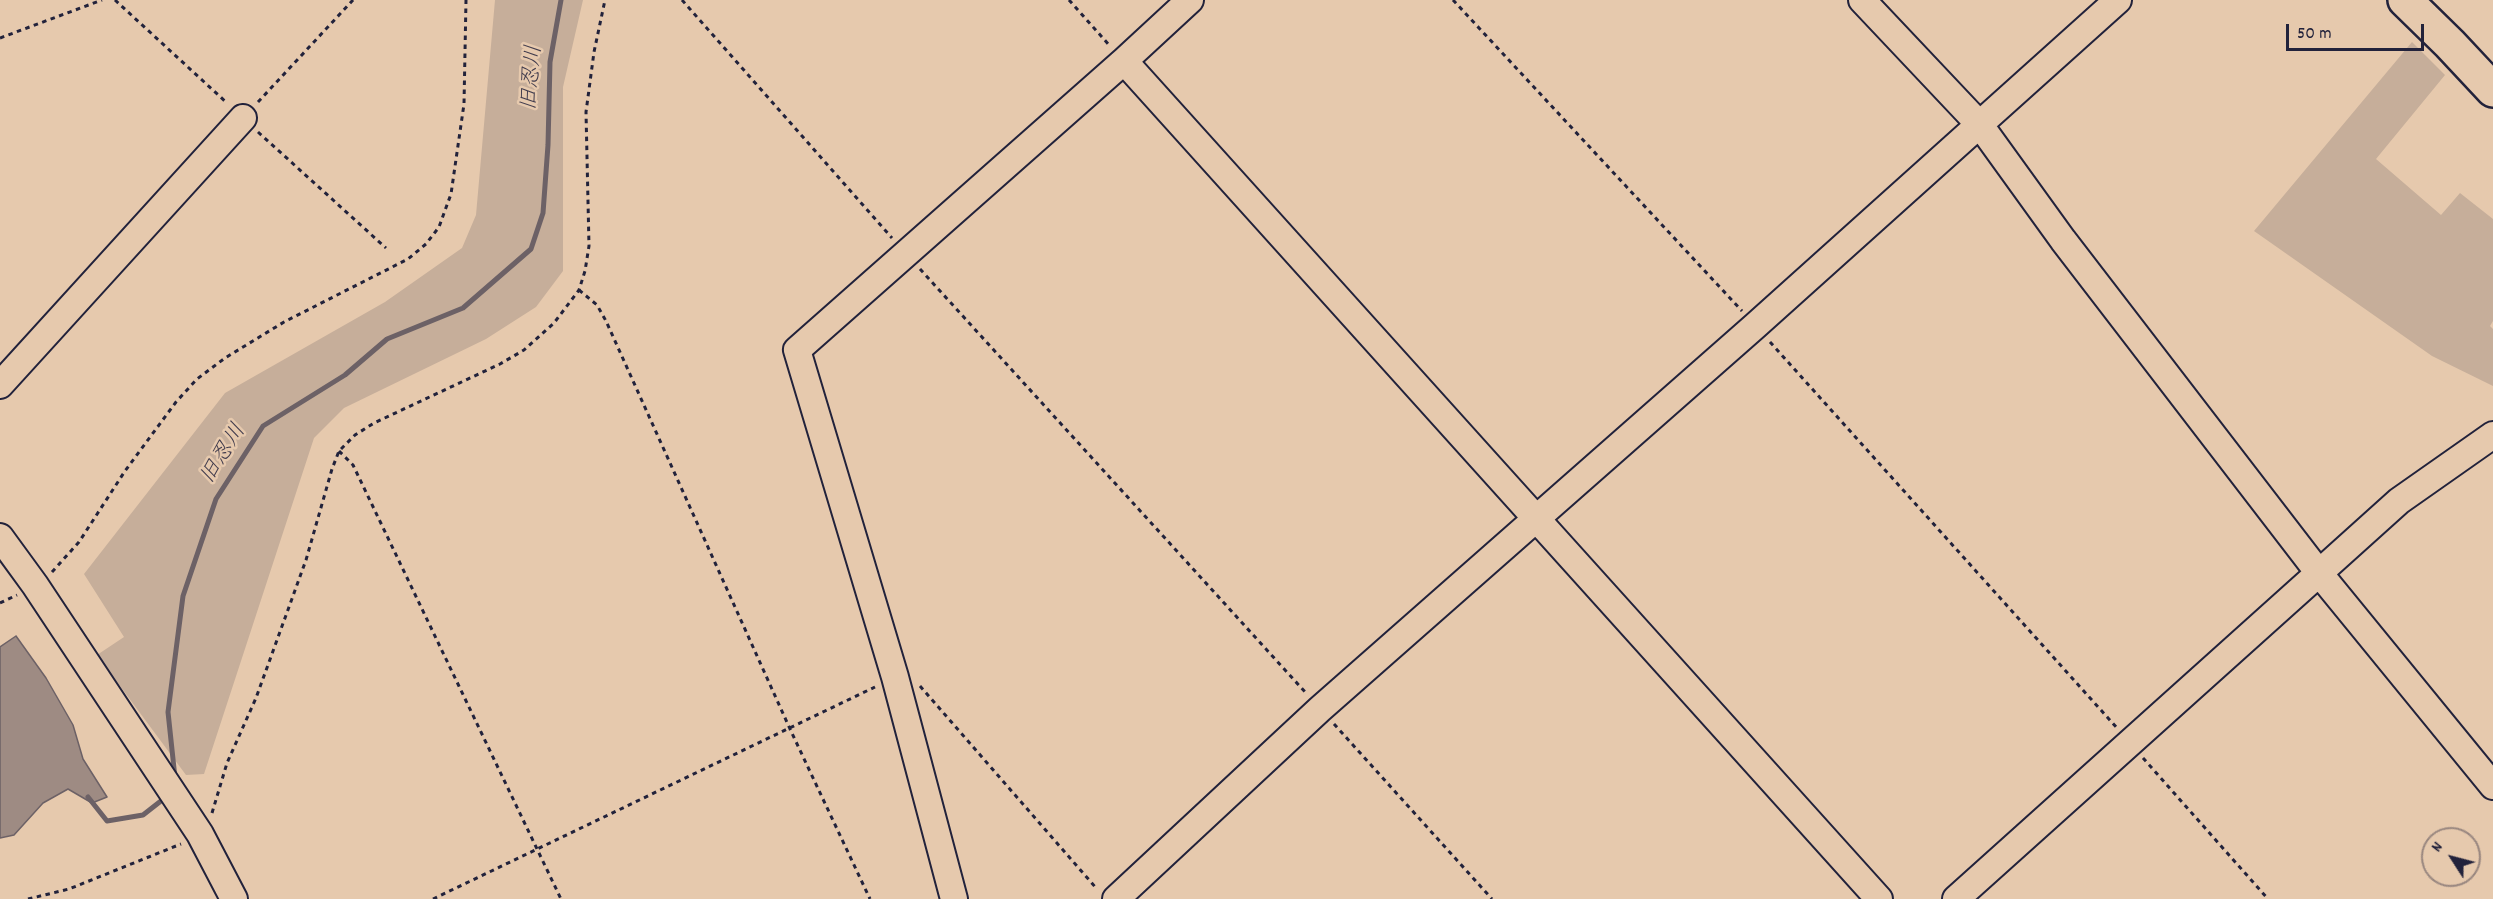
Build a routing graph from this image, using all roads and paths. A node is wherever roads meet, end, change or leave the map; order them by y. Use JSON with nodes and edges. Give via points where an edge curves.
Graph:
{"nodes":[{"id":1,"x":102,"y":0,"type":"edge"},
{"id":2,"x":353,"y":0,"type":"edge"},
{"id":3,"x":466,"y":0,"type":"edge"},
{"id":4,"x":605,"y":0,"type":"edge"},
{"id":5,"x":682,"y":0,"type":"edge"},
{"id":6,"x":1069,"y":0,"type":"edge"},
{"id":7,"x":1190,"y":0,"type":"edge"},
{"id":8,"x":1453,"y":0,"type":"edge"},
{"id":9,"x":1862,"y":0,"type":"edge"},
{"id":10,"x":2118,"y":0,"type":"edge"},
{"id":11,"x":2405,"y":0,"type":"edge"},
{"id":12,"x":0,"y":38,"type":"edge"},
{"id":13,"x":1124,"y":61,"type":"junction"},
{"id":14,"x":2493,"y":90,"type":"edge"},
{"id":15,"x":243,"y":118,"type":"joint"},
{"id":16,"x":1980,"y":125,"type":"junction"},
{"id":17,"x":905,"y":252,"type":"junction"},
{"id":18,"x":579,"y":290,"type":"junction"},
{"id":19,"x":1755,"y":326,"type":"junction"},
{"id":20,"x":0,"y":385,"type":"edge"},
{"id":21,"x":2493,"y":435,"type":"edge"},
{"id":22,"x":339,"y":451,"type":"junction"},
{"id":23,"x":1536,"y":518,"type":"junction"},
{"id":24,"x":0,"y":537,"type":"edge"},
{"id":25,"x":51,"y":573,"type":"dead end"},
{"id":26,"x":2319,"y":573,"type":"junction"},
{"id":27,"x":25,"y":591,"type":"dead end"},
{"id":28,"x":0,"y":603,"type":"edge"},
{"id":29,"x":895,"y":677,"type":"junction"},
{"id":30,"x":1320,"y":709,"type":"junction"},
{"id":31,"x":790,"y":729,"type":"junction"},
{"id":32,"x":2130,"y":742,"type":"junction"},
{"id":33,"x":2493,"y":786,"type":"edge"},
{"id":34,"x":200,"y":834,"type":"junction"},
{"id":35,"x":539,"y":849,"type":"junction"},
{"id":36,"x":1107,"y":895,"type":"edge"},
{"id":37,"x":28,"y":899,"type":"edge"},
{"id":38,"x":234,"y":899,"type":"edge"},
{"id":39,"x":433,"y":899,"type":"edge"},
{"id":40,"x":561,"y":899,"type":"edge"},
{"id":41,"x":870,"y":899,"type":"edge"},
{"id":42,"x":954,"y":899,"type":"edge"},
{"id":43,"x":1492,"y":899,"type":"edge"},
{"id":44,"x":1879,"y":899,"type":"edge"},
{"id":45,"x":1956,"y":899,"type":"edge"},
{"id":46,"x":2268,"y":899,"type":"edge"}],
"edges":[{"from":1,"to":12,"type":"path"},
{"from":2,"to":15,"type":"path"},
{"from":3,"to":25,"type":"path","via":[[463,114],[451,194],[440,227],[408,259],[284,322],[197,379],[125,471],[79,542]]},
{"from":4,"to":18,"type":"path","via":[[586,112],[589,246]]},
{"from":5,"to":17,"type":"path"},
{"from":6,"to":13,"type":"path"},
{"from":7,"to":13,"type":"street"},
{"from":8,"to":19,"type":"path"},
{"from":9,"to":16,"type":"street"},
{"from":10,"to":16,"type":"street"},
{"from":11,"to":14,"type":"main road"},
{"from":13,"to":17,"type":"street"},
{"from":13,"to":23,"type":"street"},
{"from":15,"to":20,"type":"street"},
{"from":16,"to":19,"type":"street"},
{"from":16,"to":26,"type":"street","via":[[2063,240]]},
{"from":17,"to":29,"type":"street","via":[[797,350]]},
{"from":17,"to":30,"type":"path"},
{"from":18,"to":22,"type":"path","via":[[554,323],[524,350],[374,423]]},
{"from":18,"to":31,"type":"path","via":[[597,304],[606,321]]},
{"from":19,"to":23,"type":"street"},
{"from":19,"to":32,"type":"path"},
{"from":21,"to":26,"type":"street","via":[[2399,501]]},
{"from":22,"to":34,"type":"path","via":[[306,560],[256,698]]},
{"from":22,"to":35,"type":"path","via":[[353,465]]},
{"from":23,"to":30,"type":"street"},
{"from":23,"to":44,"type":"street"},
{"from":24,"to":34,"type":"street"},
{"from":26,"to":32,"type":"street"},
{"from":26,"to":33,"type":"street"},
{"from":27,"to":28,"type":"path"},
{"from":29,"to":31,"type":"path"},
{"from":29,"to":36,"type":"path","via":[[921,686]]},
{"from":29,"to":42,"type":"street"},
{"from":30,"to":36,"type":"street"},
{"from":30,"to":43,"type":"path"},
{"from":31,"to":35,"type":"path"},
{"from":31,"to":41,"type":"path"},
{"from":32,"to":45,"type":"street"},
{"from":32,"to":46,"type":"path"},
{"from":34,"to":37,"type":"path","via":[[69,889]]},
{"from":34,"to":38,"type":"street"},
{"from":35,"to":39,"type":"path"},
{"from":35,"to":40,"type":"path"}]}
